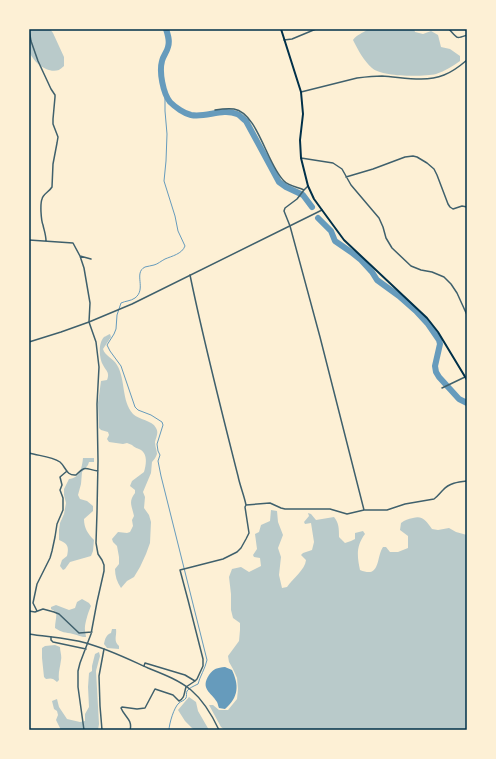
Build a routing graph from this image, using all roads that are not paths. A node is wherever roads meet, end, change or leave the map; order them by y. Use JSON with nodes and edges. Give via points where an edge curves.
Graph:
{"nodes":[{"id":1,"x":29,"y":29,"type":"edge"},
{"id":2,"x":281,"y":29,"type":"edge"},
{"id":3,"x":316,"y":29,"type":"edge"},
{"id":4,"x":449,"y":29,"type":"edge"},
{"id":5,"x":467,"y":35,"type":"edge"},
{"id":6,"x":284,"y":40,"type":"junction"},
{"id":7,"x":467,"y":60,"type":"edge"},
{"id":8,"x":301,"y":92,"type":"junction"},
{"id":9,"x":215,"y":110,"type":"dead end"},
{"id":10,"x":301,"y":158,"type":"junction"},
{"id":11,"x":346,"y":177,"type":"junction"},
{"id":12,"x":308,"y":186,"type":"junction"},
{"id":13,"x":303,"y":191,"type":"junction"},
{"id":14,"x":467,"y":206,"type":"edge"},
{"id":15,"x":322,"y":210,"type":"junction"},
{"id":16,"x":467,"y":210,"type":"edge"},
{"id":17,"x":290,"y":226,"type":"junction"},
{"id":18,"x":29,"y":240,"type":"edge"},
{"id":19,"x":46,"y":241,"type":"junction"},
{"id":20,"x":80,"y":256,"type":"junction"},
{"id":21,"x":91,"y":259,"type":"dead end"},
{"id":22,"x":190,"y":275,"type":"junction"},
{"id":23,"x":467,"y":315,"type":"edge"},
{"id":24,"x":90,"y":322,"type":"junction"},
{"id":25,"x":29,"y":342,"type":"edge"},
{"id":26,"x":465,"y":377,"type":"junction"},
{"id":27,"x":467,"y":380,"type":"edge"},
{"id":28,"x":443,"y":388,"type":"dead end"},
{"id":29,"x":29,"y":453,"type":"edge"},
{"id":30,"x":67,"y":471,"type":"junction"},
{"id":31,"x":98,"y":471,"type":"junction"},
{"id":32,"x":467,"y":481,"type":"edge"},
{"id":33,"x":246,"y":505,"type":"junction"},
{"id":34,"x":364,"y":510,"type":"junction"},
{"id":35,"x":29,"y":611,"type":"edge"},
{"id":36,"x":37,"y":611,"type":"junction"},
{"id":37,"x":92,"y":632,"type":"junction"},
{"id":38,"x":29,"y":634,"type":"edge"},
{"id":39,"x":51,"y":637,"type":"junction"},
{"id":40,"x":86,"y":649,"type":"junction"},
{"id":41,"x":104,"y":649,"type":"junction"},
{"id":42,"x":144,"y":666,"type":"junction"},
{"id":43,"x":195,"y":681,"type":"junction"},
{"id":44,"x":84,"y":730,"type":"edge"},
{"id":45,"x":102,"y":730,"type":"edge"},
{"id":46,"x":130,"y":730,"type":"edge"},
{"id":47,"x":219,"y":730,"type":"edge"}],
"edges":[{"from":1,"to":19,"type":"street","via":[[38,61],[55,97],[53,124],[58,143],[53,164],[52,186],[42,198],[42,224]]},
{"from":2,"to":6,"type":"main road"},
{"from":3,"to":6,"type":"street"},
{"from":4,"to":5,"type":"street","via":[[457,38]]},
{"from":6,"to":8,"type":"main road"},
{"from":7,"to":8,"type":"street","via":[[444,76],[436,78],[366,77]]},
{"from":8,"to":10,"type":"main road"},
{"from":9,"to":13,"type":"street","via":[[234,109],[244,114],[257,132],[281,178]]},
{"from":10,"to":11,"type":"street","via":[[333,163],[342,169]]},
{"from":10,"to":12,"type":"main road"},
{"from":11,"to":14,"type":"street","via":[[413,156],[434,169],[450,207],[453,209]]},
{"from":11,"to":23,"type":"street","via":[[379,218],[392,248],[411,266],[444,277],[451,284]]},
{"from":12,"to":13,"type":"street"},
{"from":12,"to":15,"type":"main road"},
{"from":13,"to":17,"type":"street","via":[[284,210]]},
{"from":14,"to":16,"type":"street"},
{"from":15,"to":17,"type":"street"},
{"from":15,"to":26,"type":"main road","via":[[347,243],[427,318]]},
{"from":17,"to":22,"type":"street"},
{"from":17,"to":34,"type":"street"},
{"from":18,"to":19,"type":"street"},
{"from":19,"to":20,"type":"street","via":[[73,243]]},
{"from":20,"to":21,"type":"street"},
{"from":20,"to":24,"type":"street","via":[[90,303]]},
{"from":22,"to":24,"type":"street"},
{"from":22,"to":33,"type":"street"},
{"from":24,"to":25,"type":"street"},
{"from":24,"to":31,"type":"street","via":[[99,367]]},
{"from":26,"to":27,"type":"main road"},
{"from":26,"to":28,"type":"street"},
{"from":29,"to":30,"type":"street","via":[[54,459]]},
{"from":30,"to":31,"type":"street","via":[[73,475],[85,468]]},
{"from":30,"to":36,"type":"street","via":[[60,477],[63,510],[56,528],[54,546],[37,584],[33,601]]},
{"from":31,"to":37,"type":"street","via":[[96,543],[104,571]]},
{"from":32,"to":34,"type":"street","via":[[448,485],[434,499],[387,510]]},
{"from":33,"to":34,"type":"street","via":[[270,504],[285,509],[330,509],[347,514]]},
{"from":33,"to":43,"type":"street","via":[[249,533],[242,548],[223,559],[180,570],[203,666]]},
{"from":35,"to":36,"type":"street"},
{"from":36,"to":37,"type":"street","via":[[43,609],[59,614],[79,633]]},
{"from":37,"to":40,"type":"street"},
{"from":38,"to":39,"type":"street"},
{"from":39,"to":40,"type":"street","via":[[53,642]]},
{"from":39,"to":41,"type":"street"},
{"from":40,"to":44,"type":"street","via":[[80,663],[78,678]]},
{"from":41,"to":42,"type":"street"},
{"from":41,"to":45,"type":"street","via":[[99,679]]},
{"from":42,"to":43,"type":"street","via":[[145,663],[185,675]]},
{"from":42,"to":47,"type":"street","via":[[190,689],[205,705]]},
{"from":43,"to":46,"type":"street","via":[[186,687],[182,700],[179,701],[173,695],[156,689],[145,708],[122,707],[131,723]]}]}
